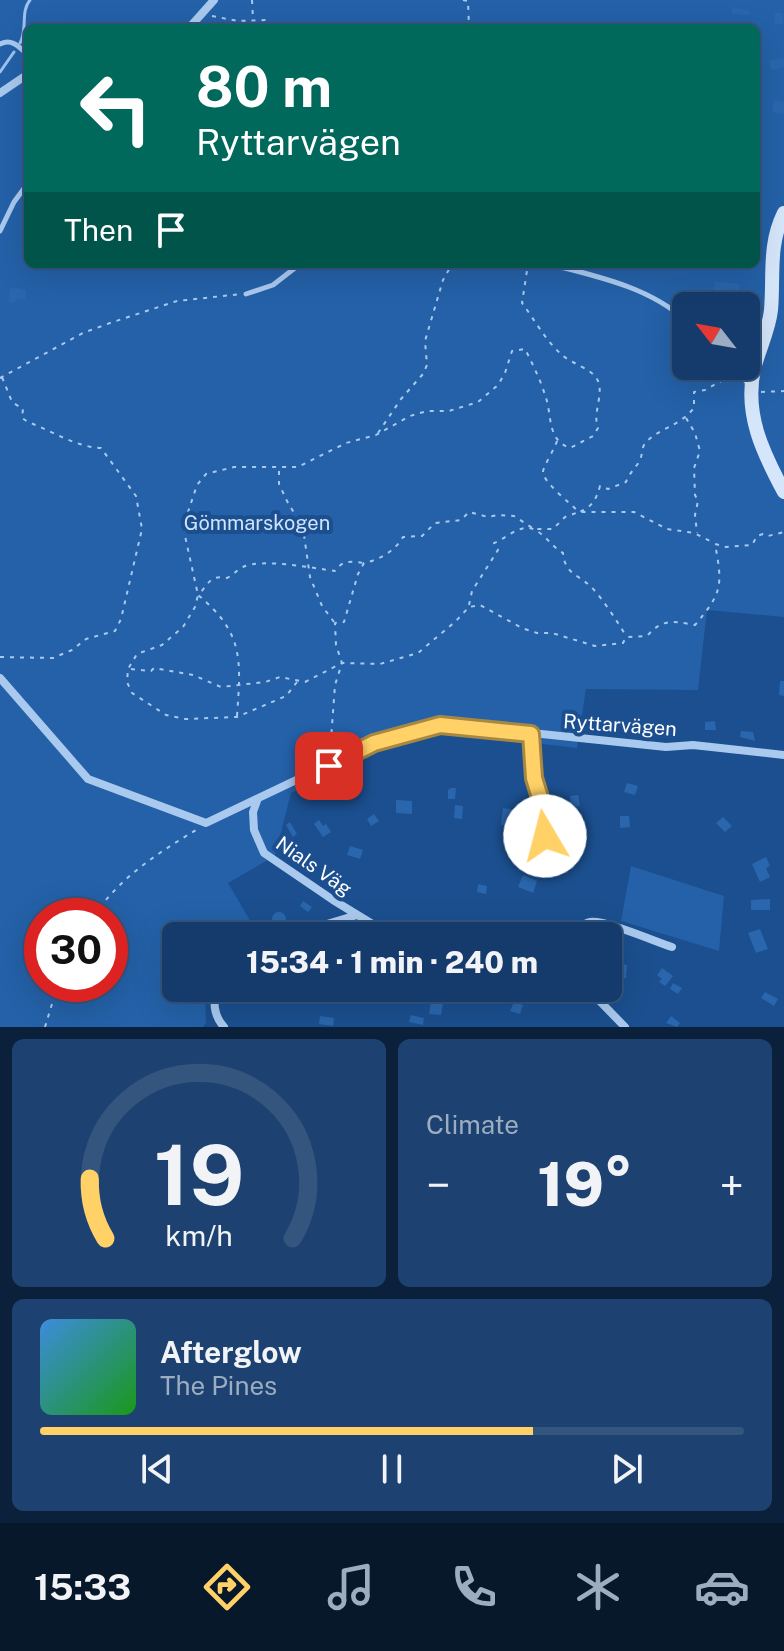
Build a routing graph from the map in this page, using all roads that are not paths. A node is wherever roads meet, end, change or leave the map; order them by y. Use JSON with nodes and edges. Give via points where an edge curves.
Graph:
{"nodes":[{"id":1,"x":214,"y":0,"type":"edge"},
{"id":2,"x":192,"y":24,"type":"edge"},
{"id":3,"x":0,"y":44,"type":"edge"},
{"id":4,"x":24,"y":52,"type":"edge"},
{"id":5,"x":24,"y":77,"type":"edge"},
{"id":6,"x":0,"y":93,"type":"edge"},
{"id":7,"x":24,"y":188,"type":"edge"},
{"id":8,"x":784,"y":213,"type":"edge"},
{"id":9,"x":0,"y":231,"type":"edge"},
{"id":10,"x":295,"y":268,"type":"edge"},
{"id":11,"x":563,"y":268,"type":"edge"},
{"id":12,"x":246,"y":294,"type":"road end"},
{"id":13,"x":672,"y":312,"type":"edge"},
{"id":14,"x":743,"y":380,"type":"edge"},
{"id":15,"x":751,"y":390,"type":"junction"},
{"id":16,"x":784,"y":492,"type":"edge"},
{"id":17,"x":0,"y":678,"type":"edge"},
{"id":18,"x":531,"y":734,"type":"junction"},
{"id":19,"x":784,"y":755,"type":"edge"},
{"id":20,"x":257,"y":801,"type":"junction"},
{"id":21,"x":545,"y":836,"type":"dead end"},
{"id":22,"x":357,"y":915,"type":"junction"},
{"id":23,"x":334,"y":922,"type":"edge"},
{"id":24,"x":369,"y":922,"type":"edge"},
{"id":25,"x":622,"y":929,"type":"edge"},
{"id":26,"x":672,"y":947,"type":"dead end"},
{"id":27,"x":215,"y":1002,"type":"edge"},
{"id":28,"x":601,"y":1002,"type":"edge"},
{"id":29,"x":224,"y":1027,"type":"edge"},
{"id":30,"x":625,"y":1027,"type":"edge"}],
"edges":[{"from":1,"to":2,"type":"street"},
{"from":3,"to":4,"type":"lane","via":[[8,41]]},
{"from":5,"to":6,"type":"street"},
{"from":7,"to":9,"type":"lane"},
{"from":8,"to":15,"type":"street","via":[[776,233],[771,309]]},
{"from":10,"to":12,"type":"lane","via":[[273,285]]},
{"from":11,"to":13,"type":"lane","via":[[631,288]]},
{"from":14,"to":15,"type":"lane"},
{"from":15,"to":16,"type":"street","via":[[761,444]]},
{"from":17,"to":20,"type":"street","name":"Ryttarvägen","via":[[88,779],[206,823]]},
{"from":18,"to":19,"type":"street","name":"Ryttarvägen"},
{"from":18,"to":20,"type":"street","name":"Ryttarvägen","via":[[440,725],[374,743]]},
{"from":18,"to":21,"type":"street","via":[[533,770],[548,824]]},
{"from":20,"to":22,"type":"street","name":"Nials Väg","via":[[253,823],[260,849]]},
{"from":22,"to":23,"type":"street"},
{"from":22,"to":24,"type":"street","name":"Nials Väg"},
{"from":25,"to":26,"type":"street"},
{"from":27,"to":29,"type":"street"},
{"from":28,"to":30,"type":"street"}]}
